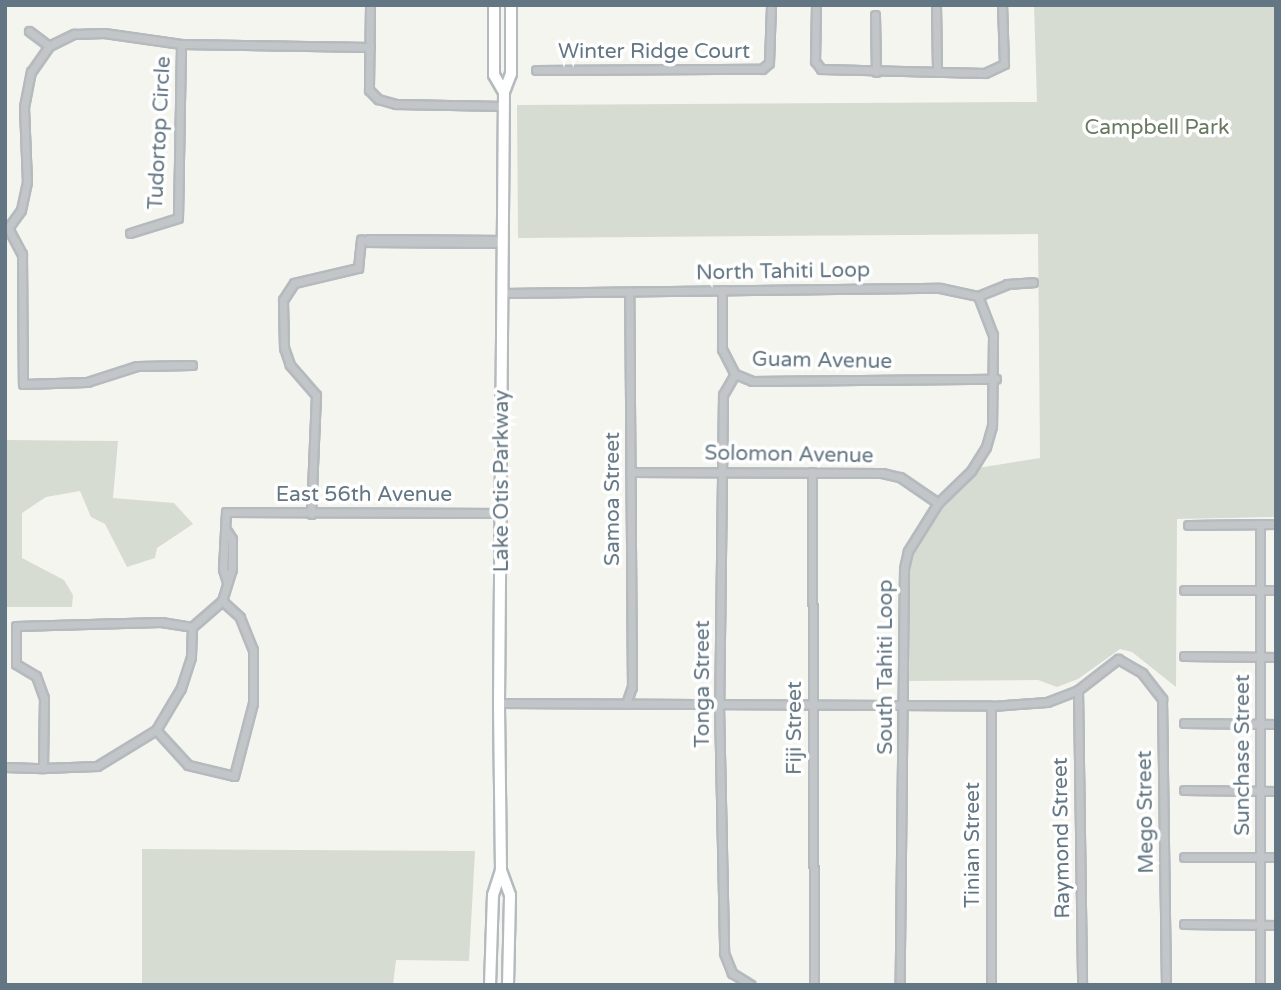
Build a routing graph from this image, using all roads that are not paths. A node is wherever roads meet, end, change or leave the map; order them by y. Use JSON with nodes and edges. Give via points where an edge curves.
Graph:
{"nodes":[{"id":1,"x":370,"y":5,"type":"edge"},
{"id":2,"x":494,"y":5,"type":"edge"},
{"id":3,"x":511,"y":5,"type":"edge"},
{"id":4,"x":771,"y":5,"type":"edge"},
{"id":5,"x":816,"y":5,"type":"edge"},
{"id":6,"x":936,"y":5,"type":"edge"},
{"id":7,"x":1002,"y":5,"type":"edge"},
{"id":8,"x":875,"y":15,"type":"dead end"},
{"id":9,"x":29,"y":31,"type":"dead end"},
{"id":10,"x":181,"y":44,"type":"junction"},
{"id":11,"x":49,"y":46,"type":"junction"},
{"id":12,"x":370,"y":47,"type":"junction"},
{"id":13,"x":536,"y":70,"type":"dead end"},
{"id":14,"x":876,"y":72,"type":"junction"},
{"id":15,"x":937,"y":72,"type":"junction"},
{"id":16,"x":504,"y":92,"type":"junction"},
{"id":17,"x":504,"y":106,"type":"junction"},
{"id":18,"x":7,"y":229,"type":"edge"},
{"id":19,"x":130,"y":233,"type":"dead end"},
{"id":20,"x":365,"y":240,"type":"joint"},
{"id":21,"x":503,"y":242,"type":"junction"},
{"id":22,"x":1033,"y":282,"type":"dead end"},
{"id":23,"x":722,"y":290,"type":"junction"},
{"id":24,"x":629,"y":292,"type":"junction"},
{"id":25,"x":503,"y":293,"type":"junction"},
{"id":26,"x":978,"y":296,"type":"junction"},
{"id":27,"x":192,"y":365,"type":"dead end"},
{"id":28,"x":735,"y":374,"type":"junction"},
{"id":29,"x":996,"y":379,"type":"junction"},
{"id":30,"x":631,"y":472,"type":"junction"},
{"id":31,"x":724,"y":472,"type":"junction"},
{"id":32,"x":812,"y":472,"type":"junction"},
{"id":33,"x":938,"y":503,"type":"junction"},
{"id":34,"x":503,"y":513,"type":"junction"},
{"id":35,"x":311,"y":514,"type":"junction"},
{"id":36,"x":1188,"y":524,"type":"dead end"},
{"id":37,"x":1260,"y":524,"type":"junction"},
{"id":38,"x":1276,"y":524,"type":"edge"},
{"id":39,"x":1184,"y":590,"type":"dead end"},
{"id":40,"x":1261,"y":590,"type":"junction"},
{"id":41,"x":1276,"y":590,"type":"edge"},
{"id":42,"x":222,"y":601,"type":"junction"},
{"id":43,"x":192,"y":627,"type":"junction"},
{"id":44,"x":1184,"y":656,"type":"dead end"},
{"id":45,"x":1261,"y":657,"type":"junction"},
{"id":46,"x":1276,"y":657,"type":"edge"},
{"id":47,"x":1077,"y":690,"type":"junction"},
{"id":48,"x":499,"y":703,"type":"junction"},
{"id":49,"x":903,"y":703,"type":"junction"},
{"id":50,"x":626,"y":704,"type":"junction"},
{"id":51,"x":719,"y":705,"type":"junction"},
{"id":52,"x":812,"y":706,"type":"junction"},
{"id":53,"x":991,"y":706,"type":"junction"},
{"id":54,"x":1184,"y":723,"type":"dead end"},
{"id":55,"x":1260,"y":724,"type":"junction"},
{"id":56,"x":1276,"y":724,"type":"edge"},
{"id":57,"x":156,"y":730,"type":"junction"},
{"id":58,"x":5,"y":768,"type":"edge"},
{"id":59,"x":43,"y":768,"type":"junction"},
{"id":60,"x":1184,"y":790,"type":"dead end"},
{"id":61,"x":1261,"y":791,"type":"junction"},
{"id":62,"x":1276,"y":791,"type":"edge"},
{"id":63,"x":1184,"y":857,"type":"dead end"},
{"id":64,"x":1260,"y":858,"type":"junction"},
{"id":65,"x":1276,"y":858,"type":"edge"},
{"id":66,"x":500,"y":870,"type":"junction"},
{"id":67,"x":1184,"y":924,"type":"dead end"},
{"id":68,"x":1261,"y":925,"type":"junction"},
{"id":69,"x":1276,"y":925,"type":"edge"},
{"id":70,"x":490,"y":985,"type":"edge"},
{"id":71,"x":508,"y":985,"type":"edge"},
{"id":72,"x":751,"y":985,"type":"edge"},
{"id":73,"x":814,"y":985,"type":"edge"},
{"id":74,"x":900,"y":985,"type":"edge"},
{"id":75,"x":991,"y":985,"type":"edge"},
{"id":76,"x":1082,"y":985,"type":"edge"},
{"id":77,"x":1166,"y":985,"type":"edge"},
{"id":78,"x":1260,"y":985,"type":"edge"}],
"edges":[{"from":1,"to":12,"type":"street"},
{"from":2,"to":16,"type":"main road","name":"Lake Otis Parkway","via":[[494,75]]},
{"from":3,"to":16,"type":"main road","name":"Lake Otis Parkway","via":[[511,74]]},
{"from":4,"to":13,"type":"street","name":"Winter Ridge Court","via":[[769,63],[762,69]]},
{"from":5,"to":14,"type":"street","via":[[815,61],[821,69]]},
{"from":6,"to":15,"type":"street"},
{"from":7,"to":15,"type":"street","via":[[1004,64],[985,74]]},
{"from":8,"to":14,"type":"street"},
{"from":9,"to":11,"type":"street"},
{"from":10,"to":11,"type":"street","via":[[104,33],[74,34]]},
{"from":10,"to":12,"type":"street"},
{"from":10,"to":19,"type":"street","name":"Tudortop Circle","via":[[178,218]]},
{"from":11,"to":18,"type":"street","via":[[31,72],[24,107],[27,182],[21,210]]},
{"from":12,"to":17,"type":"street","via":[[369,90],[378,99],[396,104]]},
{"from":14,"to":15,"type":"street"},
{"from":16,"to":17,"type":"main road","name":"Lake Otis Parkway"},
{"from":17,"to":21,"type":"main road","name":"Lake Otis Parkway"},
{"from":18,"to":27,"type":"street","via":[[22,254],[23,384],[87,382],[137,366]]},
{"from":20,"to":21,"type":"street"},
{"from":20,"to":35,"type":"street","via":[[358,268],[294,283],[283,300],[284,348],[290,365],[316,395]]},
{"from":21,"to":25,"type":"main road","name":"Lake Otis Parkway"},
{"from":22,"to":26,"type":"street","via":[[1007,284]]},
{"from":23,"to":24,"type":"street","name":"North Tahiti Loop"},
{"from":23,"to":26,"type":"street","name":"North Tahiti Loop","via":[[940,288]]},
{"from":23,"to":28,"type":"street","name":"Guam Avenue","via":[[722,349]]},
{"from":24,"to":25,"type":"street","name":"North Tahiti Loop"},
{"from":24,"to":30,"type":"street","name":"Samoa Street"},
{"from":25,"to":34,"type":"main road","name":"Lake Otis Parkway"},
{"from":26,"to":29,"type":"street","via":[[993,335]]},
{"from":28,"to":29,"type":"street","name":"Guam Avenue","via":[[752,381]]},
{"from":28,"to":31,"type":"street","name":"Tonga Street","via":[[723,395]]},
{"from":29,"to":33,"type":"street","name":"South Tahiti Loop","via":[[986,447],[971,471]]},
{"from":30,"to":31,"type":"street","name":"Solomon Avenue"},
{"from":30,"to":50,"type":"street","name":"Samoa Street","via":[[632,687]]},
{"from":31,"to":32,"type":"street","name":"Solomon Avenue"},
{"from":31,"to":51,"type":"street","name":"Tonga Street"},
{"from":32,"to":33,"type":"street","name":"Solomon Avenue","via":[[900,477]]},
{"from":32,"to":52,"type":"street","name":"Fiji Street"},
{"from":33,"to":49,"type":"street","name":"South Tahiti Loop","via":[[908,551],[904,569]]},
{"from":34,"to":35,"type":"street","name":"East 56th Avenue"},
{"from":34,"to":48,"type":"main road","name":"Lake Otis Parkway"},
{"from":35,"to":42,"type":"street","name":"East 56th Avenue","via":[[226,512],[223,569],[227,582]]},
{"from":36,"to":37,"type":"street"},
{"from":37,"to":38,"type":"street"},
{"from":37,"to":40,"type":"street","name":"Sunchase Street"},
{"from":39,"to":40,"type":"street"},
{"from":40,"to":41,"type":"street"},
{"from":40,"to":45,"type":"street","name":"Sunchase Street"},
{"from":42,"to":43,"type":"street"},
{"from":42,"to":57,"type":"street","via":[[240,617],[253,650],[253,703],[234,776],[188,765]]},
{"from":43,"to":57,"type":"street","via":[[191,657],[181,688]]},
{"from":43,"to":59,"type":"street","via":[[161,622],[16,626],[16,664],[36,676],[44,698]]},
{"from":44,"to":45,"type":"street"},
{"from":45,"to":46,"type":"street"},
{"from":45,"to":55,"type":"street","name":"Sunchase Street"},
{"from":47,"to":53,"type":"street","via":[[1047,702]]},
{"from":47,"to":76,"type":"street","name":"Raymond Street"},
{"from":47,"to":77,"type":"street","name":"Mego Street","via":[[1118,659],[1142,673],[1162,699]]},
{"from":48,"to":50,"type":"street"},
{"from":48,"to":66,"type":"main road","name":"Lake Otis Parkway"},
{"from":49,"to":52,"type":"street"},
{"from":49,"to":53,"type":"street"},
{"from":49,"to":74,"type":"street","name":"South Tahiti Loop"},
{"from":50,"to":51,"type":"street"},
{"from":51,"to":52,"type":"street"},
{"from":51,"to":72,"type":"street","name":"Tonga Street","via":[[724,953],[732,973]]},
{"from":52,"to":73,"type":"street","name":"Fiji Street"},
{"from":53,"to":75,"type":"street","name":"Tinian Street"},
{"from":54,"to":55,"type":"street"},
{"from":55,"to":56,"type":"street"},
{"from":55,"to":61,"type":"street","name":"Sunchase Street"},
{"from":57,"to":59,"type":"street","via":[[97,766]]},
{"from":58,"to":59,"type":"street"},
{"from":60,"to":61,"type":"street"},
{"from":61,"to":62,"type":"street"},
{"from":61,"to":64,"type":"street","name":"Sunchase Street"},
{"from":63,"to":64,"type":"street"},
{"from":64,"to":65,"type":"street"},
{"from":64,"to":68,"type":"street","name":"Sunchase Street"},
{"from":66,"to":70,"type":"main road","name":"Lake Otis Parkway","via":[[493,895]]},
{"from":66,"to":71,"type":"main road","name":"Lake Otis Parkway","via":[[510,895]]},
{"from":67,"to":68,"type":"street"},
{"from":68,"to":69,"type":"street"},
{"from":68,"to":78,"type":"street","name":"Sunchase Street"}]}
